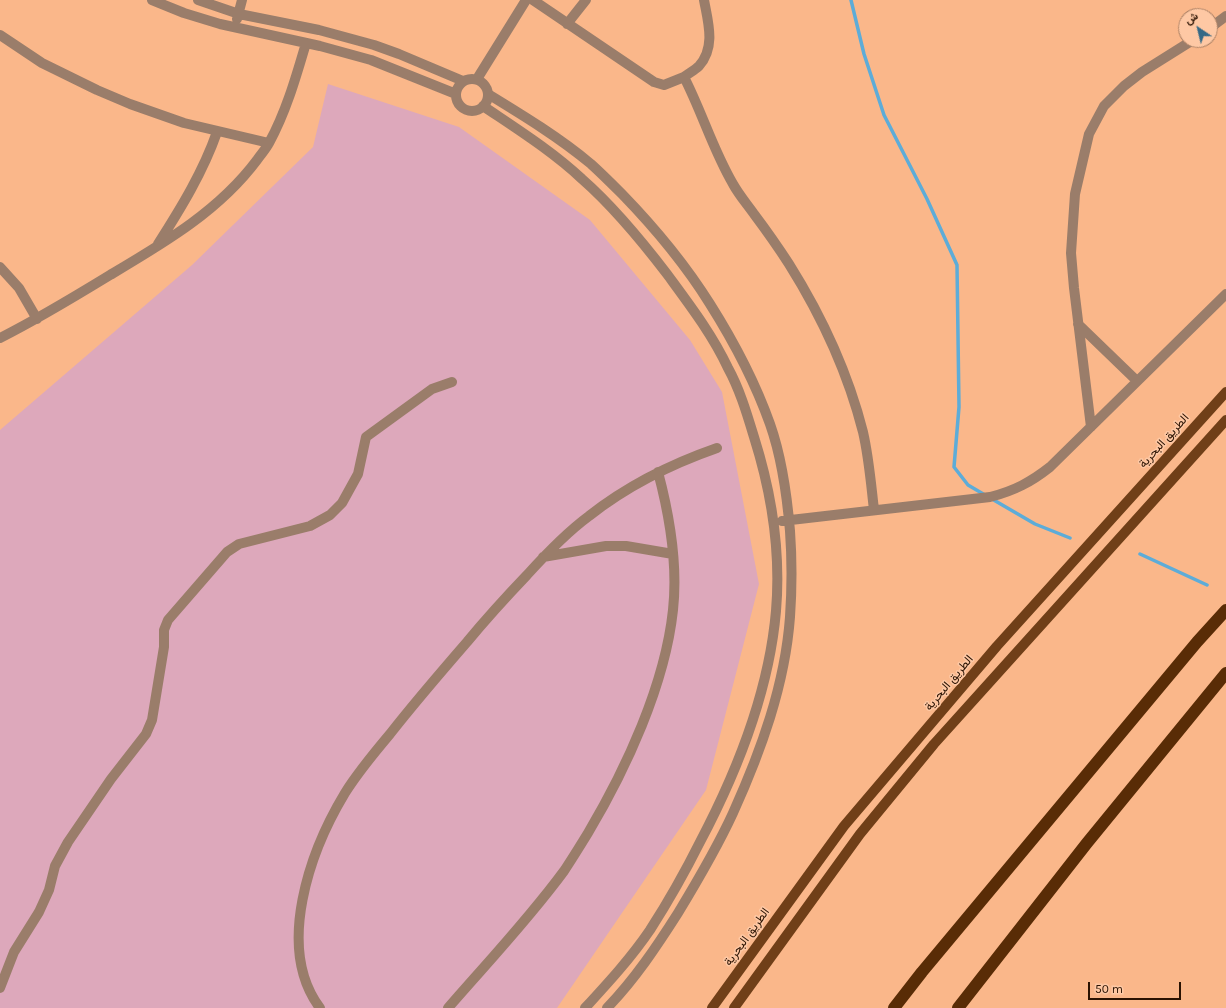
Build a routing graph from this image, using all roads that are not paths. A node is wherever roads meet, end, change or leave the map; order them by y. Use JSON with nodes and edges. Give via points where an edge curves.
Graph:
{"nodes":[{"id":1,"x":152,"y":0,"type":"edge"},
{"id":2,"x":198,"y":0,"type":"edge"},
{"id":3,"x":242,"y":0,"type":"edge"},
{"id":4,"x":526,"y":0,"type":"edge"},
{"id":5,"x":533,"y":0,"type":"edge"},
{"id":6,"x":586,"y":0,"type":"edge"},
{"id":7,"x":704,"y":0,"type":"edge"},
{"id":8,"x":239,"y":14,"type":"junction"},
{"id":9,"x":567,"y":24,"type":"junction"},
{"id":10,"x":235,"y":28,"type":"junction"},
{"id":11,"x":0,"y":35,"type":"edge"},
{"id":12,"x":306,"y":43,"type":"junction"},
{"id":13,"x":1180,"y":48,"type":"edge"},
{"id":14,"x":684,"y":77,"type":"junction"},
{"id":15,"x":477,"y":79,"type":"junction"},
{"id":16,"x":464,"y":82,"type":"junction"},
{"id":17,"x":456,"y":94,"type":"junction"},
{"id":18,"x":488,"y":94,"type":"junction"},
{"id":19,"x":483,"y":106,"type":"junction"},
{"id":20,"x":217,"y":132,"type":"junction"},
{"id":21,"x":269,"y":143,"type":"junction"},
{"id":22,"x":156,"y":247,"type":"junction"},
{"id":23,"x":0,"y":267,"type":"edge"},
{"id":24,"x":1226,"y":294,"type":"edge"},
{"id":25,"x":37,"y":319,"type":"junction"},
{"id":26,"x":1078,"y":324,"type":"junction"},
{"id":27,"x":0,"y":338,"type":"edge"},
{"id":28,"x":1137,"y":381,"type":"junction"},
{"id":29,"x":452,"y":382,"type":"dead end"},
{"id":30,"x":1226,"y":392,"type":"edge"},
{"id":31,"x":1226,"y":420,"type":"edge"},
{"id":32,"x":1091,"y":427,"type":"junction"},
{"id":33,"x":717,"y":448,"type":"dead end"},
{"id":34,"x":658,"y":472,"type":"junction"},
{"id":35,"x":874,"y":510,"type":"junction"},
{"id":36,"x":789,"y":520,"type":"junction"},
{"id":37,"x":774,"y":522,"type":"junction"},
{"id":38,"x":673,"y":554,"type":"junction"},
{"id":39,"x":543,"y":557,"type":"junction"},
{"id":40,"x":1226,"y":610,"type":"edge"},
{"id":41,"x":1226,"y":673,"type":"edge"},
{"id":42,"x":0,"y":988,"type":"edge"},
{"id":43,"x":320,"y":1008,"type":"edge"},
{"id":44,"x":448,"y":1008,"type":"edge"},
{"id":45,"x":585,"y":1008,"type":"edge"},
{"id":46,"x":607,"y":1008,"type":"edge"},
{"id":47,"x":712,"y":1008,"type":"edge"},
{"id":48,"x":734,"y":1008,"type":"edge"},
{"id":49,"x":894,"y":1008,"type":"edge"},
{"id":50,"x":958,"y":1008,"type":"edge"}],
"edges":[{"from":1,"to":10,"type":"street"},
{"from":2,"to":8,"type":"street"},
{"from":3,"to":8,"type":"street"},
{"from":4,"to":15,"type":"street"},
{"from":5,"to":9,"type":"street"},
{"from":6,"to":9,"type":"street"},
{"from":7,"to":14,"type":"street","via":[[709,46],[703,61]]},
{"from":8,"to":10,"type":"street"},
{"from":8,"to":16,"type":"street","via":[[319,30],[374,45]]},
{"from":9,"to":14,"type":"street","via":[[659,84],[669,84]]},
{"from":10,"to":12,"type":"street"},
{"from":11,"to":20,"type":"street","via":[[42,63],[97,90],[155,113]]},
{"from":12,"to":17,"type":"street","via":[[371,60]]},
{"from":12,"to":21,"type":"street","via":[[289,98]]},
{"from":13,"to":26,"type":"street","via":[[1124,86],[1104,106],[1089,134],[1075,194],[1072,225],[1071,253]]},
{"from":14,"to":35,"type":"street","via":[[716,152],[734,186],[801,284],[845,374],[863,432]]},
{"from":15,"to":16,"type":"street","via":[[468,79]]},
{"from":15,"to":18,"type":"street","via":[[483,82]]},
{"from":16,"to":17,"type":"street"},
{"from":17,"to":19,"type":"street","via":[[457,100],[466,109],[478,110]]},
{"from":18,"to":19,"type":"street"},
{"from":18,"to":36,"type":"street","via":[[593,166],[637,209],[697,282],[750,374],[771,426],[783,475]]},
{"from":19,"to":37,"type":"street","via":[[536,143],[599,194],[680,291],[728,366],[744,404],[765,475]]},
{"from":20,"to":21,"type":"street"},
{"from":20,"to":22,"type":"street","via":[[198,179]]},
{"from":21,"to":22,"type":"street","via":[[228,193]]},
{"from":22,"to":25,"type":"street"},
{"from":23,"to":25,"type":"street","via":[[19,288]]},
{"from":24,"to":28,"type":"street"},
{"from":25,"to":27,"type":"street"},
{"from":26,"to":28,"type":"street"},
{"from":26,"to":32,"type":"street"},
{"from":28,"to":32,"type":"street"},
{"from":29,"to":42,"type":"street","via":[[432,389],[366,437],[358,474],[342,503],[330,515],[310,526],[239,544],[227,552],[168,620],[164,630],[164,647],[152,720],[146,734],[111,779],[68,842],[55,866],[49,890],[39,912],[14,952]]},
{"from":30,"to":47,"type":"main road","name":"الطريق البحرية","via":[[997,646],[844,826]]},
{"from":31,"to":48,"type":"main road","via":[[934,744],[860,834]]},
{"from":32,"to":35,"type":"street","via":[[1050,467],[1017,489],[990,497]]},
{"from":33,"to":34,"type":"street"},
{"from":34,"to":38,"type":"street","via":[[667,504]]},
{"from":34,"to":39,"type":"street","via":[[587,517]]},
{"from":35,"to":36,"type":"street"},
{"from":36,"to":37,"type":"street"},
{"from":36,"to":46,"type":"street","via":[[792,570],[790,619],[775,702],[755,761],[708,864],[647,959]]},
{"from":37,"to":45,"type":"street","via":[[776,609],[770,655],[759,700],[734,772],[689,864],[650,930]]},
{"from":38,"to":39,"type":"street","via":[[626,546],[606,546]]},
{"from":38,"to":44,"type":"street","via":[[673,610],[667,645],[652,700],[616,781],[601,811],[564,870],[529,916]]},
{"from":39,"to":43,"type":"street","via":[[462,648],[360,770],[331,818],[310,870],[298,943],[307,984]]},
{"from":40,"to":49,"type":"highway"},
{"from":41,"to":50,"type":"highway","via":[[1086,843]]}]}
